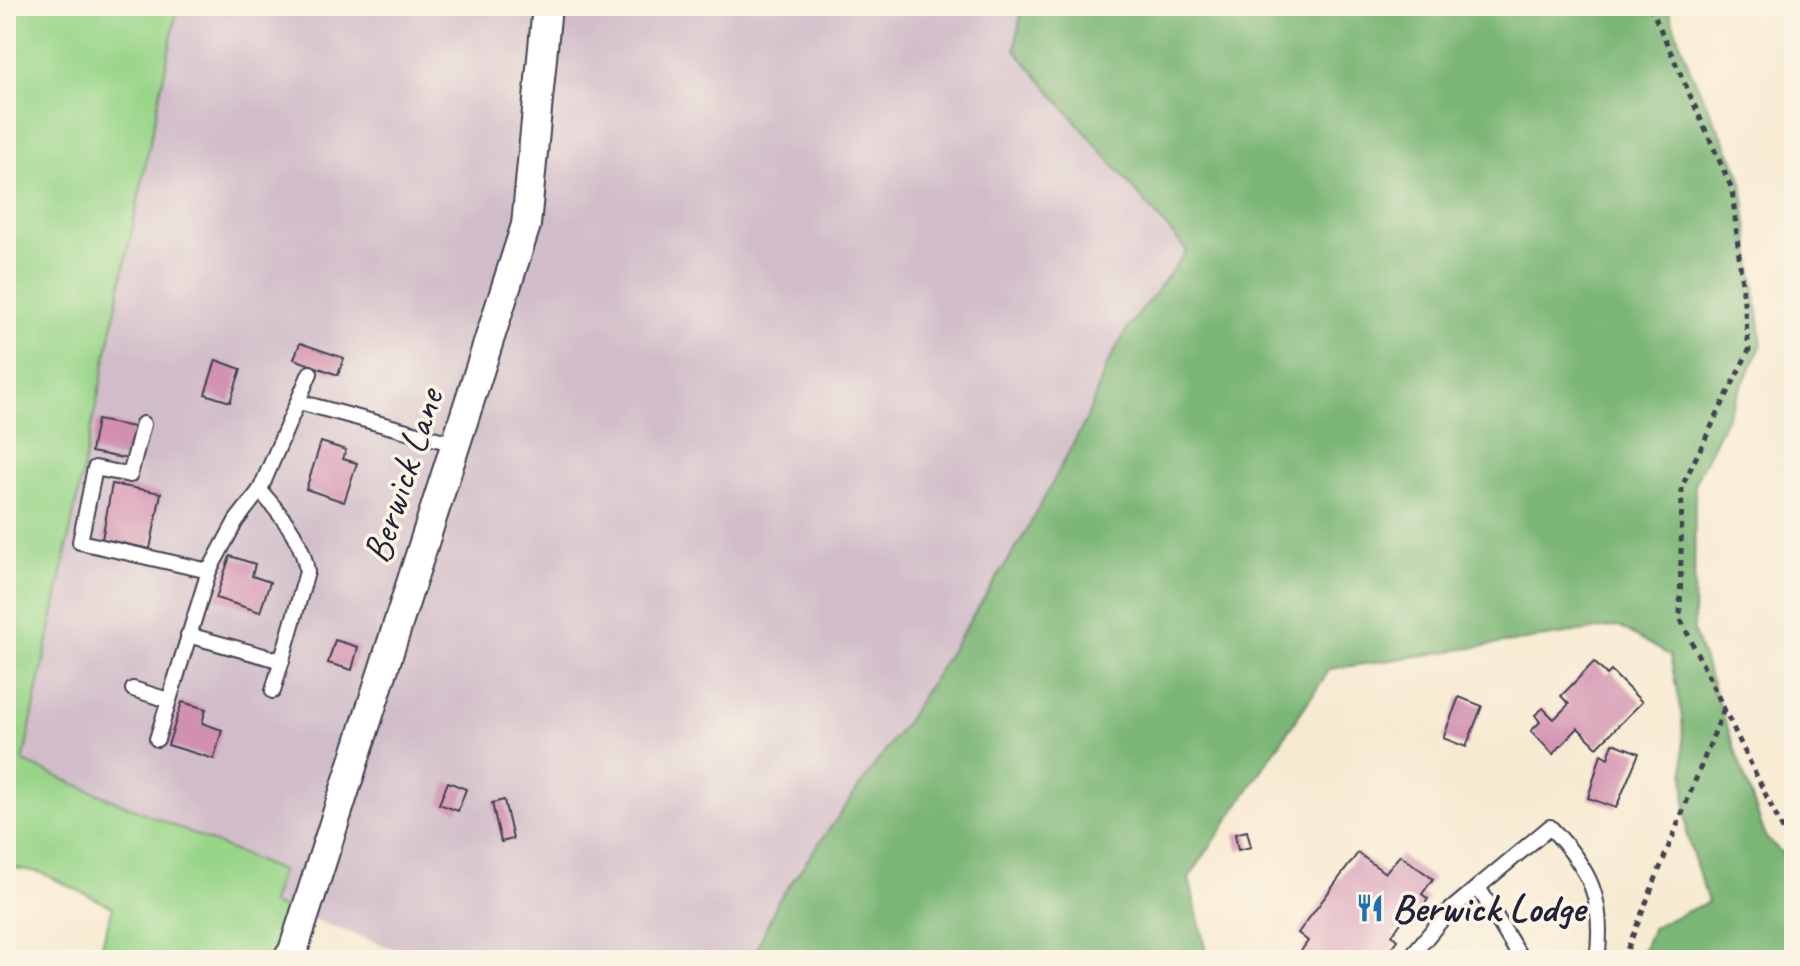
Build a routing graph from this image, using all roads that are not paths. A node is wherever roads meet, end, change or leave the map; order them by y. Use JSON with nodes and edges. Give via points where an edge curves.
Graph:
{"nodes":[{"id":1,"x":547,"y":6,"type":"edge"},
{"id":2,"x":310,"y":373,"type":"dead end"},
{"id":3,"x":299,"y":402,"type":"junction"},
{"id":4,"x":143,"y":424,"type":"dead end"},
{"id":5,"x":455,"y":444,"type":"junction"},
{"id":6,"x":260,"y":490,"type":"junction"},
{"id":7,"x":209,"y":571,"type":"junction"},
{"id":8,"x":188,"y":635,"type":"junction"},
{"id":9,"x":282,"y":661,"type":"junction"},
{"id":10,"x":133,"y":689,"type":"dead end"},
{"id":11,"x":273,"y":691,"type":"dead end"},
{"id":12,"x":168,"y":700,"type":"junction"},
{"id":13,"x":157,"y":739,"type":"dead end"},
{"id":14,"x":1478,"y":887,"type":"junction"},
{"id":15,"x":287,"y":960,"type":"edge"},
{"id":16,"x":1408,"y":960,"type":"edge"},
{"id":17,"x":1522,"y":960,"type":"edge"},
{"id":18,"x":1597,"y":960,"type":"edge"}],
"edges":[{"from":1,"to":5,"type":"street","name":"Berwick Lane","via":[[526,225]]},
{"from":2,"to":3,"type":"lane"},
{"from":3,"to":5,"type":"lane"},
{"from":3,"to":6,"type":"lane"},
{"from":4,"to":7,"type":"lane","via":[[130,475],[95,468],[80,542]]},
{"from":5,"to":15,"type":"street","name":"Berwick Lane"},
{"from":6,"to":7,"type":"lane"},
{"from":6,"to":9,"type":"lane","via":[[305,555],[305,590]]},
{"from":7,"to":8,"type":"lane"},
{"from":8,"to":9,"type":"lane"},
{"from":8,"to":12,"type":"lane"},
{"from":9,"to":11,"type":"lane"},
{"from":10,"to":12,"type":"lane"},
{"from":12,"to":13,"type":"lane"},
{"from":14,"to":16,"type":"lane","via":[[1447,913]]},
{"from":14,"to":17,"type":"lane"},
{"from":14,"to":18,"type":"lane","via":[[1550,827],[1593,882],[1601,929]]}]}
